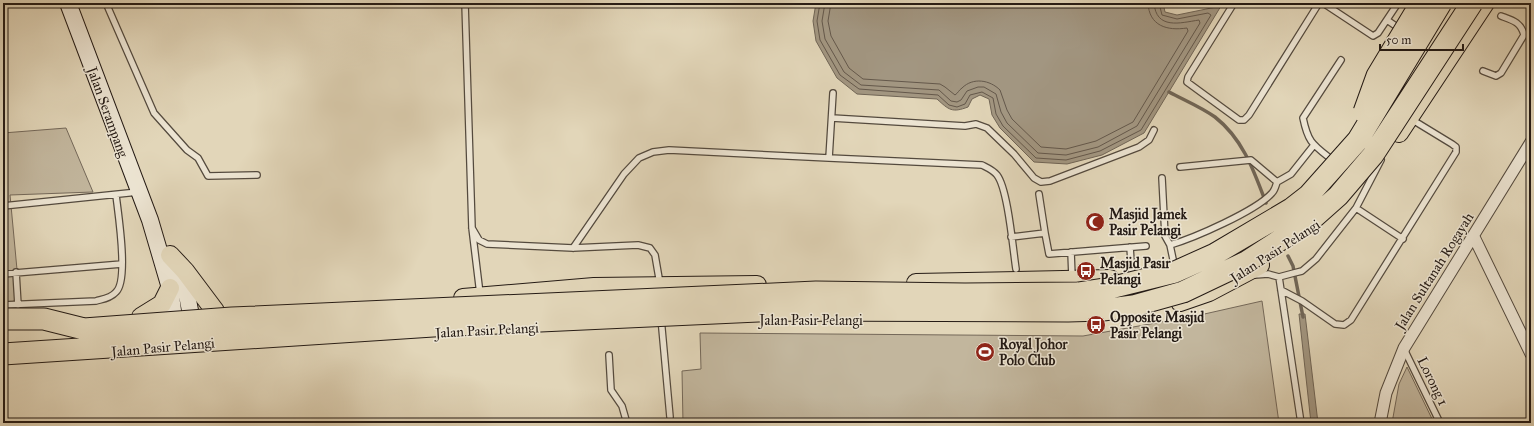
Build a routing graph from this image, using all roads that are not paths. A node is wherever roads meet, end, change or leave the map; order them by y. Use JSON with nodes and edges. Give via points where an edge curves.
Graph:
{"nodes":[{"id":1,"x":68,"y":3,"type":"edge"},
{"id":2,"x":106,"y":3,"type":"edge"},
{"id":3,"x":465,"y":3,"type":"edge"},
{"id":4,"x":1234,"y":3,"type":"edge"},
{"id":5,"x":1319,"y":3,"type":"edge"},
{"id":6,"x":1324,"y":3,"type":"edge"},
{"id":7,"x":1398,"y":3,"type":"edge"},
{"id":8,"x":1421,"y":3,"type":"edge"},
{"id":9,"x":1434,"y":3,"type":"edge"},
{"id":10,"x":1441,"y":3,"type":"edge"},
{"id":11,"x":1472,"y":3,"type":"edge"},
{"id":12,"x":1485,"y":3,"type":"edge"},
{"id":13,"x":1502,"y":16,"type":"dead end"},
{"id":14,"x":1387,"y":20,"type":"junction"},
{"id":15,"x":1412,"y":37,"type":"junction"},
{"id":16,"x":1341,"y":60,"type":"dead end"},
{"id":17,"x":1483,"y":71,"type":"dead end"},
{"id":18,"x":833,"y":93,"type":"dead end"},
{"id":19,"x":832,"y":118,"type":"junction"},
{"id":20,"x":1410,"y":118,"type":"junction"},
{"id":21,"x":1154,"y":130,"type":"dead end"},
{"id":22,"x":1358,"y":140,"type":"junction"},
{"id":23,"x":1531,"y":142,"type":"edge"},
{"id":24,"x":1314,"y":145,"type":"junction"},
{"id":25,"x":1384,"y":155,"type":"junction"},
{"id":26,"x":829,"y":158,"type":"junction"},
{"id":27,"x":1331,"y":158,"type":"junction"},
{"id":28,"x":1180,"y":167,"type":"dead end"},
{"id":29,"x":257,"y":175,"type":"dead end"},
{"id":30,"x":1162,"y":178,"type":"dead end"},
{"id":31,"x":1277,"y":182,"type":"junction"},
{"id":32,"x":138,"y":192,"type":"junction"},
{"id":33,"x":116,"y":194,"type":"junction"},
{"id":34,"x":1039,"y":194,"type":"dead end"},
{"id":35,"x":3,"y":206,"type":"edge"},
{"id":36,"x":1356,"y":208,"type":"junction"},
{"id":37,"x":150,"y":220,"type":"junction"},
{"id":38,"x":472,"y":228,"type":"junction"},
{"id":39,"x":1046,"y":232,"type":"junction"},
{"id":40,"x":1011,"y":237,"type":"junction"},
{"id":41,"x":1474,"y":237,"type":"junction"},
{"id":42,"x":1403,"y":239,"type":"junction"},
{"id":43,"x":1170,"y":244,"type":"junction"},
{"id":44,"x":1146,"y":246,"type":"dead end"},
{"id":45,"x":1130,"y":247,"type":"junction"},
{"id":46,"x":573,"y":248,"type":"junction"},
{"id":47,"x":1071,"y":252,"type":"junction"},
{"id":48,"x":170,"y":255,"type":"junction"},
{"id":49,"x":122,"y":264,"type":"junction"},
{"id":50,"x":1174,"y":264,"type":"junction"},
{"id":51,"x":1016,"y":269,"type":"dead end"},
{"id":52,"x":16,"y":272,"type":"junction"},
{"id":53,"x":3,"y":274,"type":"edge"},
{"id":54,"x":1132,"y":276,"type":"junction"},
{"id":55,"x":1279,"y":277,"type":"junction"},
{"id":56,"x":1233,"y":280,"type":"junction"},
{"id":57,"x":1072,"y":281,"type":"junction"},
{"id":58,"x":660,"y":285,"type":"junction"},
{"id":59,"x":170,"y":288,"type":"junction"},
{"id":60,"x":1281,"y":290,"type":"junction"},
{"id":61,"x":480,"y":297,"type":"junction"},
{"id":62,"x":3,"y":305,"type":"edge"},
{"id":63,"x":18,"y":305,"type":"junction"},
{"id":64,"x":215,"y":311,"type":"junction"},
{"id":65,"x":183,"y":314,"type":"junction"},
{"id":66,"x":141,"y":317,"type":"junction"},
{"id":67,"x":3,"y":319,"type":"edge"},
{"id":68,"x":661,"y":322,"type":"junction"},
{"id":69,"x":3,"y":329,"type":"edge"},
{"id":70,"x":84,"y":329,"type":"junction"},
{"id":71,"x":3,"y":337,"type":"edge"},
{"id":72,"x":195,"y":343,"type":"junction"},
{"id":73,"x":177,"y":345,"type":"junction"},
{"id":74,"x":1404,"y":348,"type":"junction"},
{"id":75,"x":3,"y":354,"type":"edge"},
{"id":76,"x":1531,"y":354,"type":"edge"},
{"id":77,"x":609,"y":355,"type":"dead end"},
{"id":78,"x":3,"y":363,"type":"edge"},
{"id":79,"x":670,"y":417,"type":"dead end"},
{"id":80,"x":626,"y":420,"type":"dead end"},
{"id":81,"x":1301,"y":423,"type":"edge"},
{"id":82,"x":1380,"y":423,"type":"edge"},
{"id":83,"x":1440,"y":423,"type":"edge"}],
"edges":[{"from":1,"to":32,"type":"main road","name":"Jalan Serampang"},
{"from":2,"to":29,"type":"lane","via":[[154,114],[182,146],[198,158],[208,176]]},
{"from":3,"to":38,"type":"lane"},
{"from":4,"to":5,"type":"lane","via":[[1188,76],[1187,82],[1239,120],[1244,120]]},
{"from":6,"to":14,"type":"lane","via":[[1373,36]]},
{"from":7,"to":14,"type":"lane"},
{"from":8,"to":22,"type":"highway","bridge":true,"via":[[1377,76],[1365,108]]},
{"from":9,"to":15,"type":"main road"},
{"from":10,"to":22,"type":"highway","bridge":true},
{"from":11,"to":75,"type":"highway","bridge":true,"via":[[1373,155],[1338,196],[1311,220],[1246,262],[1183,292],[1139,305],[1068,312],[782,310],[425,326]]},
{"from":12,"to":20,"type":"main road","name":"Jalan Pasir Pelangi"},
{"from":13,"to":17,"type":"lane","via":[[1517,22],[1524,35],[1500,73],[1496,76]]},
{"from":14,"to":15,"type":"lane"},
{"from":15,"to":27,"type":"main road","via":[[1365,117]]},
{"from":16,"to":24,"type":"lane","via":[[1303,118],[1307,136]]},
{"from":18,"to":19,"type":"lane"},
{"from":19,"to":21,"type":"lane","via":[[965,126],[976,124],[987,128],[1034,178],[1041,182],[1050,182],[1139,147],[1149,140]]},
{"from":19,"to":26,"type":"lane"},
{"from":20,"to":25,"type":"main road","name":"Jalan Pasir Pelangi"},
{"from":20,"to":42,"type":"lane","via":[[1452,144],[1456,147],[1456,152]]},
{"from":22,"to":70,"type":"highway","bridge":true,"via":[[1309,195],[1291,209],[1216,254],[1175,272],[1078,293],[816,292],[232,318]]},
{"from":23,"to":41,"type":"street","name":"Jalan Sultanah Rogayah"},
{"from":24,"to":27,"type":"lane"},
{"from":24,"to":31,"type":"lane","via":[[1291,174]]},
{"from":25,"to":36,"type":"lane"},
{"from":25,"to":56,"type":"main road","name":"Jalan Pasir Pelangi","via":[[1364,181],[1323,220]]},
{"from":26,"to":40,"type":"lane","via":[[982,165],[998,176],[1001,182]]},
{"from":26,"to":46,"type":"lane","via":[[669,150],[653,152],[639,158],[624,174]]},
{"from":27,"to":50,"type":"main road","via":[[1293,197],[1274,210],[1225,239]]},
{"from":28,"to":31,"type":"lane","via":[[1251,160]]},
{"from":30,"to":43,"type":"lane","via":[[1165,236]]},
{"from":31,"to":43,"type":"lane","via":[[1273,192],[1258,204],[1187,240]]},
{"from":32,"to":33,"type":"lane"},
{"from":32,"to":37,"type":"main road","name":"Jalan Serampang"},
{"from":33,"to":35,"type":"lane"},
{"from":33,"to":49,"type":"lane"},
{"from":34,"to":39,"type":"lane"},
{"from":36,"to":42,"type":"lane"},
{"from":36,"to":55,"type":"lane","via":[[1316,259],[1302,271]]},
{"from":37,"to":48,"type":"main road","name":"Jalan Serampang"},
{"from":37,"to":59,"type":"main road","name":"Jalan Serampang"},
{"from":38,"to":46,"type":"lane","via":[[479,240],[487,244]]},
{"from":38,"to":61,"type":"lane"},
{"from":39,"to":40,"type":"lane"},
{"from":39,"to":47,"type":"lane","via":[[1049,254]]},
{"from":40,"to":51,"type":"lane"},
{"from":41,"to":74,"type":"street","name":"Jalan Sultanah Rogayah"},
{"from":41,"to":76,"type":"street"},
{"from":42,"to":60,"type":"lane","via":[[1350,320],[1344,325],[1335,324]]},
{"from":43,"to":50,"type":"lane"},
{"from":44,"to":45,"type":"lane"},
{"from":45,"to":47,"type":"lane"},
{"from":45,"to":54,"type":"lane"},
{"from":46,"to":58,"type":"lane","via":[[638,245],[650,248],[655,255]]},
{"from":47,"to":57,"type":"lane"},
{"from":48,"to":64,"type":"main road"},
{"from":48,"to":65,"type":"main road","name":"Jalan Serampang","via":[[182,280]]},
{"from":49,"to":52,"type":"lane"},
{"from":49,"to":63,"type":"lane","via":[[121,286],[110,297],[96,301]]},
{"from":50,"to":54,"type":"main road"},
{"from":52,"to":53,"type":"lane"},
{"from":52,"to":63,"type":"lane"},
{"from":54,"to":57,"type":"main road","via":[[1099,281]]},
{"from":55,"to":56,"type":"lane","via":[[1257,274]]},
{"from":55,"to":60,"type":"lane"},
{"from":56,"to":68,"type":"main road","name":"Jalan Pasir Pelangi","via":[[1182,302],[1113,318]]},
{"from":57,"to":58,"type":"main road"},
{"from":58,"to":61,"type":"main road","via":[[594,287]]},
{"from":58,"to":68,"type":"lane"},
{"from":59,"to":65,"type":"main road","name":"Jalan Serampang"},
{"from":59,"to":66,"type":"main road","via":[[162,304]]},
{"from":60,"to":81,"type":"lane"},
{"from":61,"to":64,"type":"main road"},
{"from":62,"to":63,"type":"lane"},
{"from":64,"to":65,"type":"main road"},
{"from":65,"to":66,"type":"main road"},
{"from":65,"to":72,"type":"main road","name":"Jalan Serampang"},
{"from":65,"to":73,"type":"main road","name":"Jalan Serampang"},
{"from":66,"to":69,"type":"main road"},
{"from":67,"to":70,"type":"highway","bridge":true,"via":[[44,319]]},
{"from":68,"to":72,"type":"main road","name":"Jalan Pasir Pelangi"},
{"from":68,"to":79,"type":"lane"},
{"from":70,"to":71,"type":"highway"},
{"from":72,"to":73,"type":"main road","name":"Jalan Pasir Pelangi"},
{"from":73,"to":78,"type":"main road","name":"Jalan Pasir Pelangi"},
{"from":74,"to":82,"type":"street","name":"Jalan Sultanah Rogayah","via":[[1386,393]]},
{"from":74,"to":83,"type":"lane","name":"Lorong 1"},
{"from":77,"to":80,"type":"lane","via":[[611,390],[622,406]]}]}
